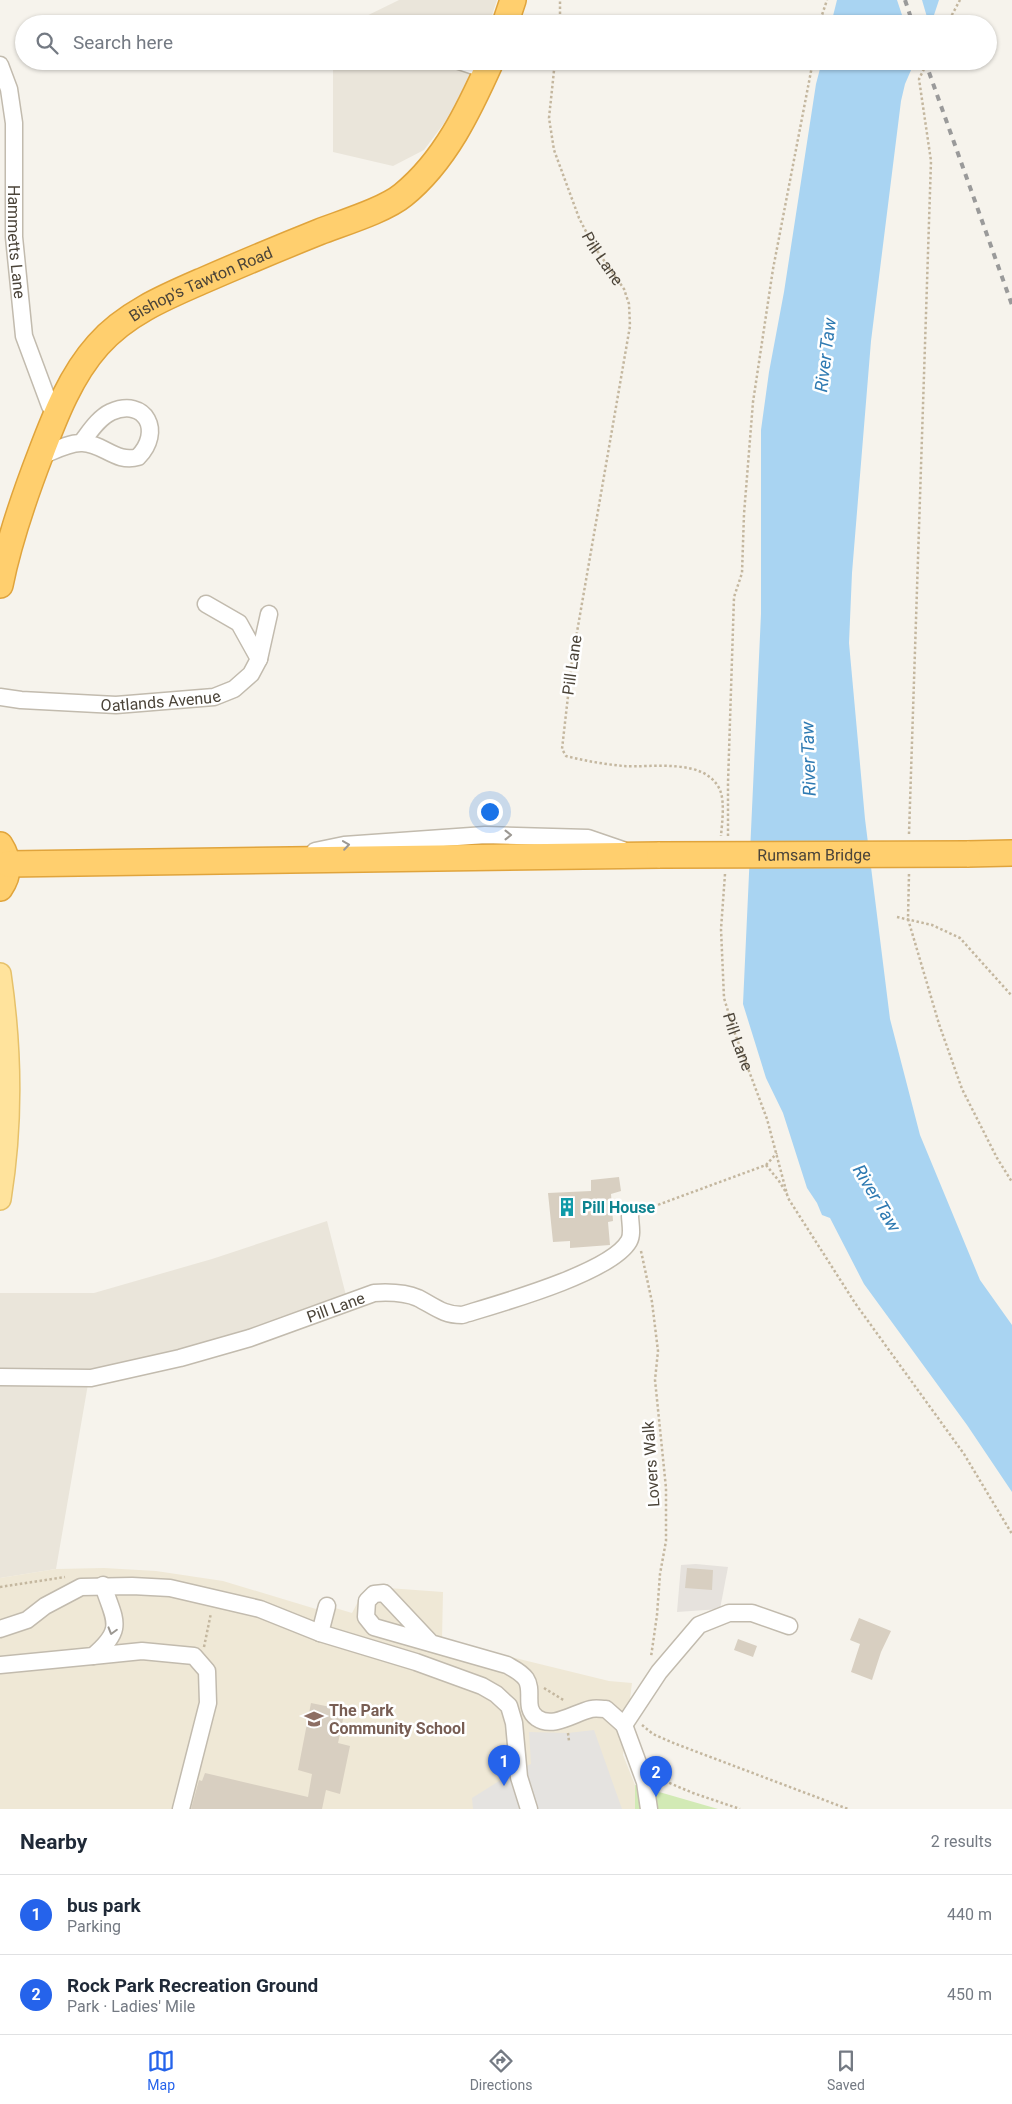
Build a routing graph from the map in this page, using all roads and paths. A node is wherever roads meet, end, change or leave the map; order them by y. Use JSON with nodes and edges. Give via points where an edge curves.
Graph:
{"nodes":[{"id":1,"x":514,"y":0,"type":"edge"},
{"id":2,"x":560,"y":0,"type":"edge"},
{"id":3,"x":827,"y":0,"type":"edge"},
{"id":4,"x":960,"y":0,"type":"edge"},
{"id":5,"x":508,"y":15,"type":"edge"},
{"id":6,"x":560,"y":15,"type":"edge"},
{"id":7,"x":822,"y":15,"type":"edge"},
{"id":8,"x":952,"y":15,"type":"edge"},
{"id":9,"x":0,"y":65,"type":"edge"},
{"id":10,"x":486,"y":70,"type":"edge"},
{"id":11,"x":555,"y":70,"type":"edge"},
{"id":12,"x":811,"y":70,"type":"edge"},
{"id":13,"x":924,"y":70,"type":"edge"},
{"id":14,"x":58,"y":411,"type":"junction"},
{"id":15,"x":80,"y":443,"type":"dead end"},
{"id":16,"x":39,"y":457,"type":"junction"},
{"id":17,"x":0,"y":585,"type":"edge"},
{"id":18,"x":206,"y":604,"type":"dead end"},
{"id":19,"x":269,"y":614,"type":"dead end"},
{"id":20,"x":259,"y":659,"type":"junction"},
{"id":21,"x":0,"y":696,"type":"edge"},
{"id":22,"x":728,"y":838,"type":"dead end"},
{"id":23,"x":721,"y":839,"type":"dead end"},
{"id":24,"x":909,"y":840,"type":"dead end"},
{"id":25,"x":1012,"y":853,"type":"edge"},
{"id":26,"x":4,"y":855,"type":"edge"},
{"id":27,"x":909,"y":869,"type":"dead end"},
{"id":28,"x":725,"y":873,"type":"dead end"},
{"id":29,"x":0,"y":888,"type":"edge"},
{"id":30,"x":897,"y":917,"type":"dead end"},
{"id":31,"x":908,"y":919,"type":"junction"},
{"id":32,"x":0,"y":974,"type":"edge"},
{"id":33,"x":1012,"y":996,"type":"edge"},
{"id":34,"x":4,"y":1064,"type":"edge"},
{"id":35,"x":776,"y":1153,"type":"junction"},
{"id":36,"x":766,"y":1165,"type":"junction"},
{"id":37,"x":1012,"y":1182,"type":"edge"},
{"id":38,"x":788,"y":1198,"type":"junction"},
{"id":39,"x":0,"y":1199,"type":"edge"},
{"id":40,"x":630,"y":1215,"type":"joint"},
{"id":41,"x":630,"y":1238,"type":"junction"},
{"id":42,"x":0,"y":1377,"type":"edge"},
{"id":43,"x":1012,"y":1534,"type":"edge"},
{"id":44,"x":103,"y":1585,"type":"junction"},
{"id":45,"x":213,"y":1597,"type":"junction"},
{"id":46,"x":327,"y":1606,"type":"dead end"},
{"id":47,"x":789,"y":1626,"type":"dead end"},
{"id":48,"x":0,"y":1628,"type":"edge"},
{"id":49,"x":320,"y":1633,"type":"junction"},
{"id":50,"x":431,"y":1643,"type":"dead end"},
{"id":51,"x":93,"y":1656,"type":"junction"},
{"id":52,"x":194,"y":1656,"type":"junction"},
{"id":53,"x":650,"y":1663,"type":"dead end"},
{"id":54,"x":0,"y":1665,"type":"edge"},
{"id":55,"x":624,"y":1725,"type":"junction"},
{"id":56,"x":653,"y":1734,"type":"dead end"},
{"id":57,"x":655,"y":1775,"type":"dead end"},
{"id":58,"x":181,"y":1809,"type":"edge"},
{"id":59,"x":529,"y":1809,"type":"edge"},
{"id":60,"x":649,"y":1809,"type":"edge"},
{"id":61,"x":740,"y":1809,"type":"edge"},
{"id":62,"x":848,"y":1809,"type":"edge"}],
"edges":[{"from":1,"to":5,"type":"highway"},
{"from":2,"to":6,"type":"path"},
{"from":3,"to":7,"type":"path"},
{"from":4,"to":8,"type":"path"},
{"from":9,"to":14,"type":"street","name":"Hammetts Lane","via":[[9,89],[14,123],[14,238],[24,336],[50,406]]},
{"from":10,"to":14,"type":"highway","name":"Bishop's Tawton Road","via":[[444,151],[425,176],[401,197],[194,284],[137,312],[98,344],[79,370]]},
{"from":11,"to":23,"type":"path","name":"Pill Lane","via":[[549,118],[554,150],[579,218],[593,245],[624,288],[630,326],[574,652],[562,749],[566,756],[591,761],[697,770],[712,779],[720,790]]},
{"from":12,"to":22,"type":"path","via":[[773,269],[753,402],[742,574],[734,597]]},
{"from":13,"to":24,"type":"path","via":[[919,79],[931,162]]},
{"from":14,"to":16,"type":"highway","name":"Bishop's Tawton Road"},
{"from":15,"to":16,"type":"street"},
{"from":16,"to":17,"type":"highway","name":"Bishop's Tawton Road","via":[[16,518]]},
{"from":18,"to":20,"type":"street","via":[[239,623]]},
{"from":19,"to":20,"type":"street","name":"Oatlands Avenue"},
{"from":20,"to":21,"type":"street","name":"Oatlands Avenue","via":[[251,674],[234,689],[214,697],[116,705]]},
{"from":25,"to":26,"type":"highway","name":"Rumsam Bridge","bridge":true,"via":[[281,859]]},
{"from":26,"to":29,"type":"highway","via":[[7,874]]},
{"from":27,"to":31,"type":"path"},
{"from":28,"to":35,"type":"path","name":"Pill Lane","via":[[721,929],[724,998]]},
{"from":30,"to":31,"type":"path"},
{"from":31,"to":33,"type":"path","via":[[932,925],[960,938]]},
{"from":31,"to":37,"type":"path","via":[[962,1089]]},
{"from":32,"to":34,"type":"main road"},
{"from":34,"to":39,"type":"main road","via":[[5,1166]]},
{"from":35,"to":36,"type":"path"},
{"from":35,"to":38,"type":"path","name":"Pill Lane"},
{"from":36,"to":38,"type":"path"},
{"from":36,"to":40,"type":"path"},
{"from":38,"to":43,"type":"path","via":[[855,1303],[964,1454]]},
{"from":40,"to":41,"type":"street"},
{"from":41,"to":42,"type":"street","name":"Pill Lane","via":[[612,1258],[580,1275],[462,1315],[450,1315],[417,1298],[388,1292],[374,1293],[250,1338],[109,1374],[91,1378]]},
{"from":41,"to":53,"type":"path","name":"Lovers Walk","via":[[640,1250],[652,1302],[658,1351],[655,1380],[666,1488],[666,1541]]},
{"from":44,"to":45,"type":"street","via":[[170,1588]]},
{"from":44,"to":48,"type":"street","via":[[81,1586],[27,1620]]},
{"from":44,"to":51,"type":"street","one_way":true,"via":[[112,1606],[114,1631],[104,1647]]},
{"from":45,"to":49,"type":"street","via":[[260,1609]]},
{"from":45,"to":52,"type":"path","via":[[203,1649]]},
{"from":46,"to":49,"type":"street"},
{"from":47,"to":55,"type":"street","via":[[752,1613],[729,1613],[699,1625],[659,1672]]},
{"from":49,"to":59,"type":"street","via":[[416,1662],[496,1694],[509,1706],[514,1723],[518,1777]]},
{"from":50,"to":55,"type":"street","via":[[507,1665],[519,1672],[529,1685],[532,1714],[542,1722],[593,1708],[606,1709]]},
{"from":51,"to":52,"type":"street","via":[[142,1651]]},
{"from":51,"to":54,"type":"street"},
{"from":52,"to":58,"type":"street","via":[[207,1671],[208,1703]]},
{"from":55,"to":60,"type":"street","via":[[645,1782]]},
{"from":56,"to":62,"type":"path"},
{"from":57,"to":61,"type":"path","via":[[693,1793]]}]}
